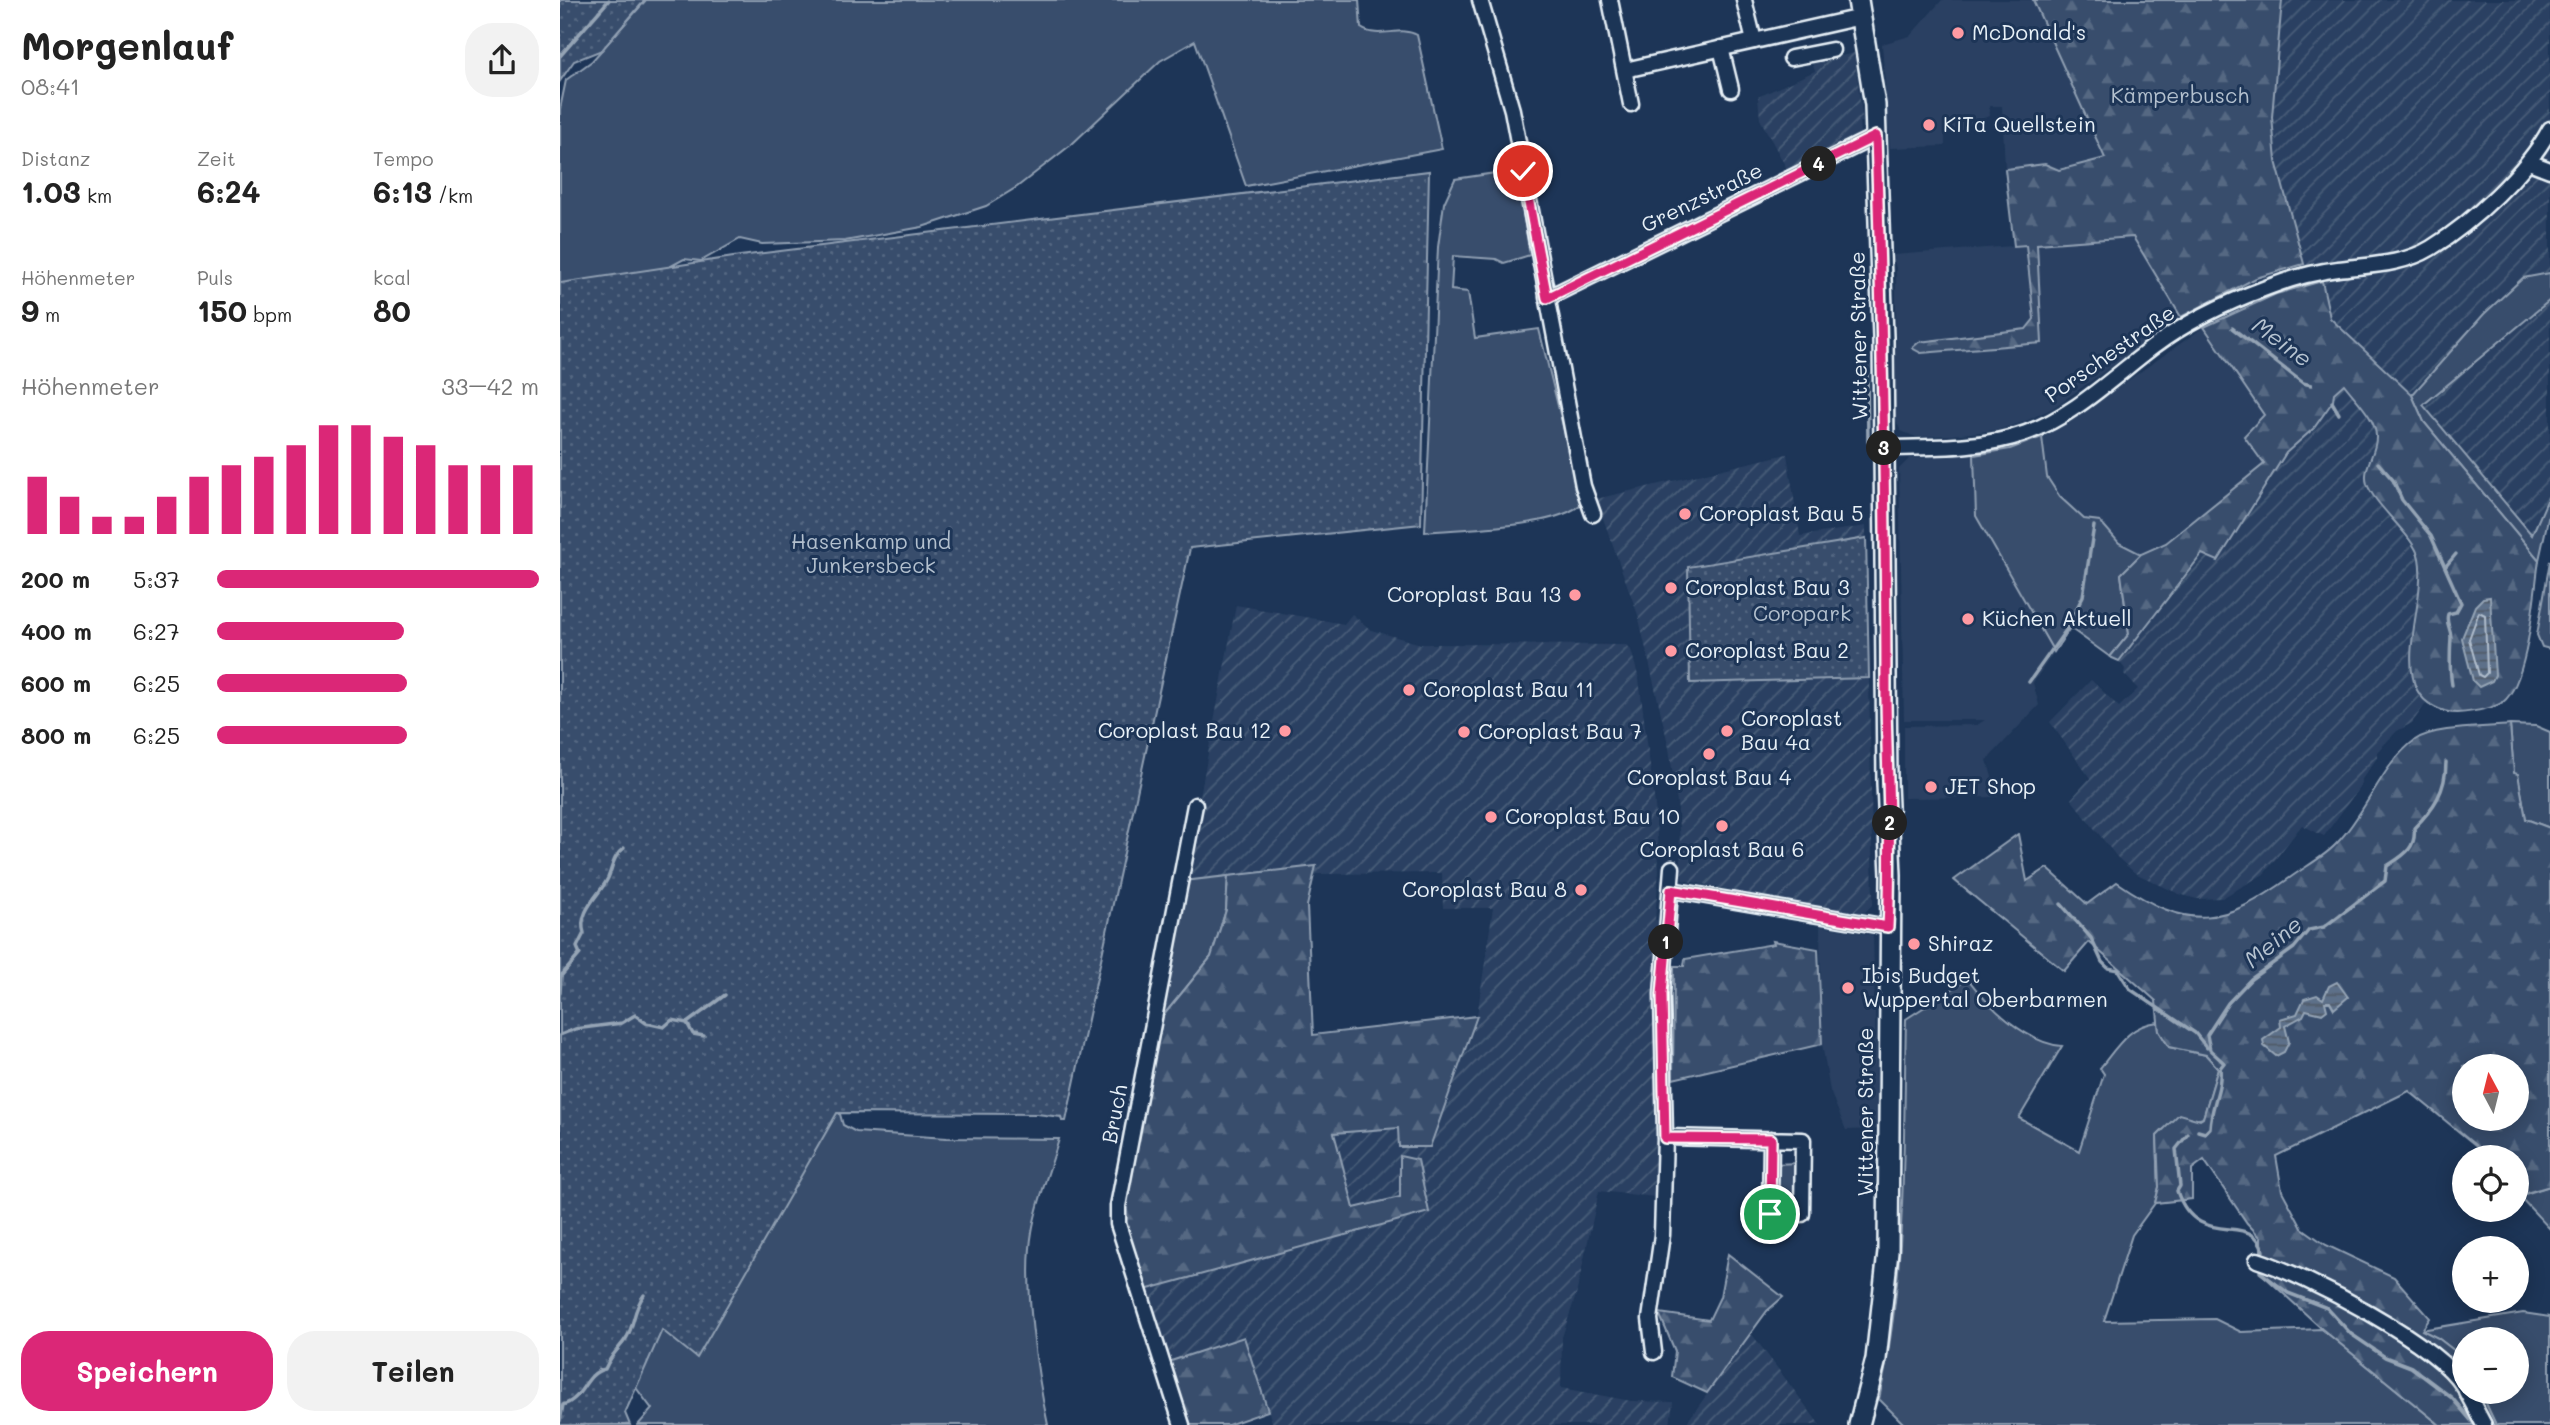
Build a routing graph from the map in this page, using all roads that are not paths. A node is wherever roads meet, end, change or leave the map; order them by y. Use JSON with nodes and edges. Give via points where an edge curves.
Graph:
{"nodes":[{"id":1,"x":1480,"y":0,"type":"edge"},
{"id":2,"x":1609,"y":0,"type":"edge"},
{"id":3,"x":1744,"y":0,"type":"edge"},
{"id":4,"x":1859,"y":8,"type":"edge"},
{"id":5,"x":1799,"y":30,"type":"junction"},
{"id":6,"x":1754,"y":41,"type":"junction"},
{"id":7,"x":1721,"y":48,"type":"junction"},
{"id":8,"x":1832,"y":50,"type":"dead end"},
{"id":9,"x":1625,"y":70,"type":"junction"},
{"id":10,"x":1731,"y":89,"type":"dead end"},
{"id":11,"x":1631,"y":104,"type":"dead end"},
{"id":12,"x":2550,"y":129,"type":"edge"},
{"id":13,"x":1876,"y":136,"type":"junction"},
{"id":14,"x":2529,"y":162,"type":"junction"},
{"id":15,"x":2550,"y":170,"type":"edge"},
{"id":16,"x":1547,"y":298,"type":"junction"},
{"id":17,"x":1884,"y":448,"type":"junction"},
{"id":18,"x":1593,"y":513,"type":"dead end"},
{"id":19,"x":1195,"y":805,"type":"dead end"},
{"id":20,"x":1672,"y":868,"type":"dead end"},
{"id":21,"x":1671,"y":890,"type":"junction"},
{"id":22,"x":1888,"y":927,"type":"junction"},
{"id":23,"x":1665,"y":1138,"type":"junction"},
{"id":24,"x":1771,"y":1139,"type":"junction"},
{"id":25,"x":2257,"y":1260,"type":"dead end"},
{"id":26,"x":1654,"y":1352,"type":"dead end"},
{"id":27,"x":2452,"y":1373,"type":"edge"},
{"id":28,"x":2473,"y":1404,"type":"edge"},
{"id":29,"x":1182,"y":1425,"type":"edge"},
{"id":30,"x":1859,"y":1425,"type":"edge"},
{"id":31,"x":2484,"y":1425,"type":"edge"}],
"edges":[{"from":1,"to":16,"type":"street","via":[[1513,110]]},
{"from":2,"to":9,"type":"street"},
{"from":3,"to":6,"type":"street"},
{"from":4,"to":5,"type":"street"},
{"from":4,"to":13,"type":"main road","name":"Wittener Straße"},
{"from":5,"to":6,"type":"street"},
{"from":5,"to":8,"type":"street","via":[[1798,57]]},
{"from":6,"to":7,"type":"street"},
{"from":7,"to":9,"type":"street"},
{"from":7,"to":10,"type":"street"},
{"from":9,"to":11,"type":"street"},
{"from":12,"to":14,"type":"street","name":"Porschestraße"},
{"from":13,"to":16,"type":"street","name":"Grenzstraße"},
{"from":13,"to":17,"type":"main road","name":"Wittener Straße"},
{"from":14,"to":15,"type":"street"},
{"from":14,"to":17,"type":"street","name":"Porschestraße","via":[[2457,230],[2428,250],[2405,260],[2335,270],[2265,288],[2180,329],[2072,409],[2027,433],[1993,443]]},
{"from":16,"to":18,"type":"street","via":[[1583,486]]},
{"from":17,"to":22,"type":"main road","name":"Wittener Straße"},
{"from":19,"to":29,"type":"street","name":"Bruch","via":[[1118,1206],[1118,1224]]},
{"from":20,"to":21,"type":"street"},
{"from":21,"to":22,"type":"street"},
{"from":21,"to":23,"type":"street","via":[[1662,994]]},
{"from":22,"to":30,"type":"main road","name":"Wittener Straße","via":[[1888,1252],[1876,1359]]},
{"from":23,"to":24,"type":"street"},
{"from":23,"to":26,"type":"street","via":[[1662,1235],[1650,1319]]},
{"from":24,"to":24,"type":"street","via":[[1803,1140],[1802,1214],[1770,1214]]},
{"from":25,"to":27,"type":"street","via":[[2420,1343]]},
{"from":28,"to":31,"type":"street"}]}
